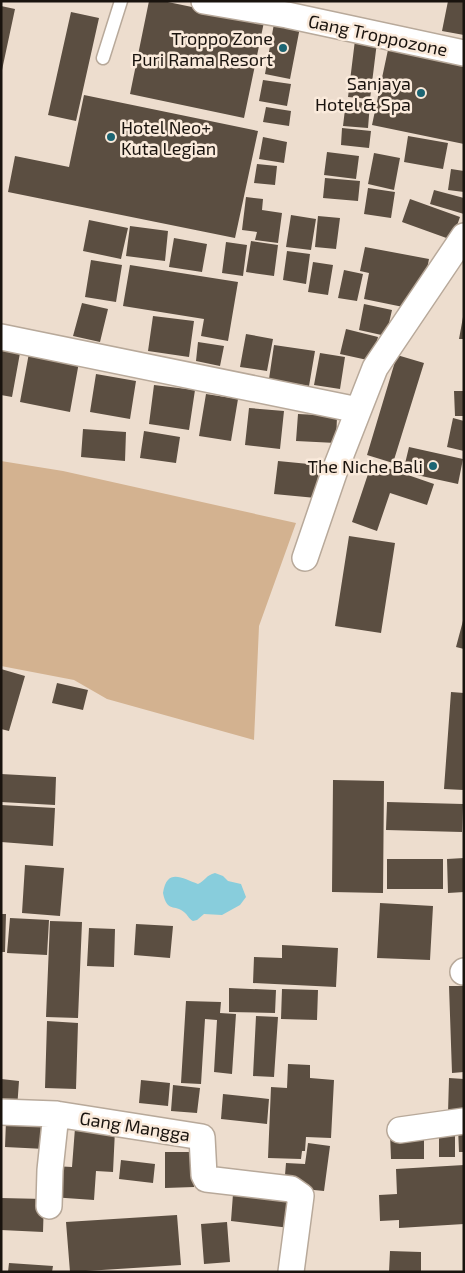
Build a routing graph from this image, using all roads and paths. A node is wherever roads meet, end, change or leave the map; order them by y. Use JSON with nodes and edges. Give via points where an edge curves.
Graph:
{"nodes":[{"id":1,"x":121,"y":1,"type":"edge"},
{"id":2,"x":204,"y":1,"type":"edge"},
{"id":3,"x":464,"y":53,"type":"edge"},
{"id":4,"x":104,"y":58,"type":"dead end"},
{"id":5,"x":464,"y":236,"type":"edge"},
{"id":6,"x":1,"y":337,"type":"edge"},
{"id":7,"x":358,"y":410,"type":"junction"},
{"id":8,"x":305,"y":558,"type":"dead end"},
{"id":9,"x":1,"y":1112,"type":"edge"},
{"id":10,"x":56,"y":1114,"type":"junction"},
{"id":11,"x":464,"y":1121,"type":"edge"},
{"id":12,"x":400,"y":1130,"type":"dead end"},
{"id":13,"x":50,"y":1206,"type":"dead end"},
{"id":14,"x":291,"y":1272,"type":"edge"}],
"edges":[{"from":1,"to":4,"type":"lane"},
{"from":2,"to":3,"type":"street","name":"Gang Troppozone"},
{"from":5,"to":7,"type":"street","via":[[375,368]]},
{"from":6,"to":7,"type":"street"},
{"from":7,"to":8,"type":"street"},
{"from":9,"to":10,"type":"street","name":"Gang Mangga"},
{"from":10,"to":13,"type":"street"},
{"from":10,"to":14,"type":"street","name":"Gang Mangga","via":[[202,1137],[206,1179],[297,1191],[301,1196]]},
{"from":11,"to":12,"type":"street"}]}
